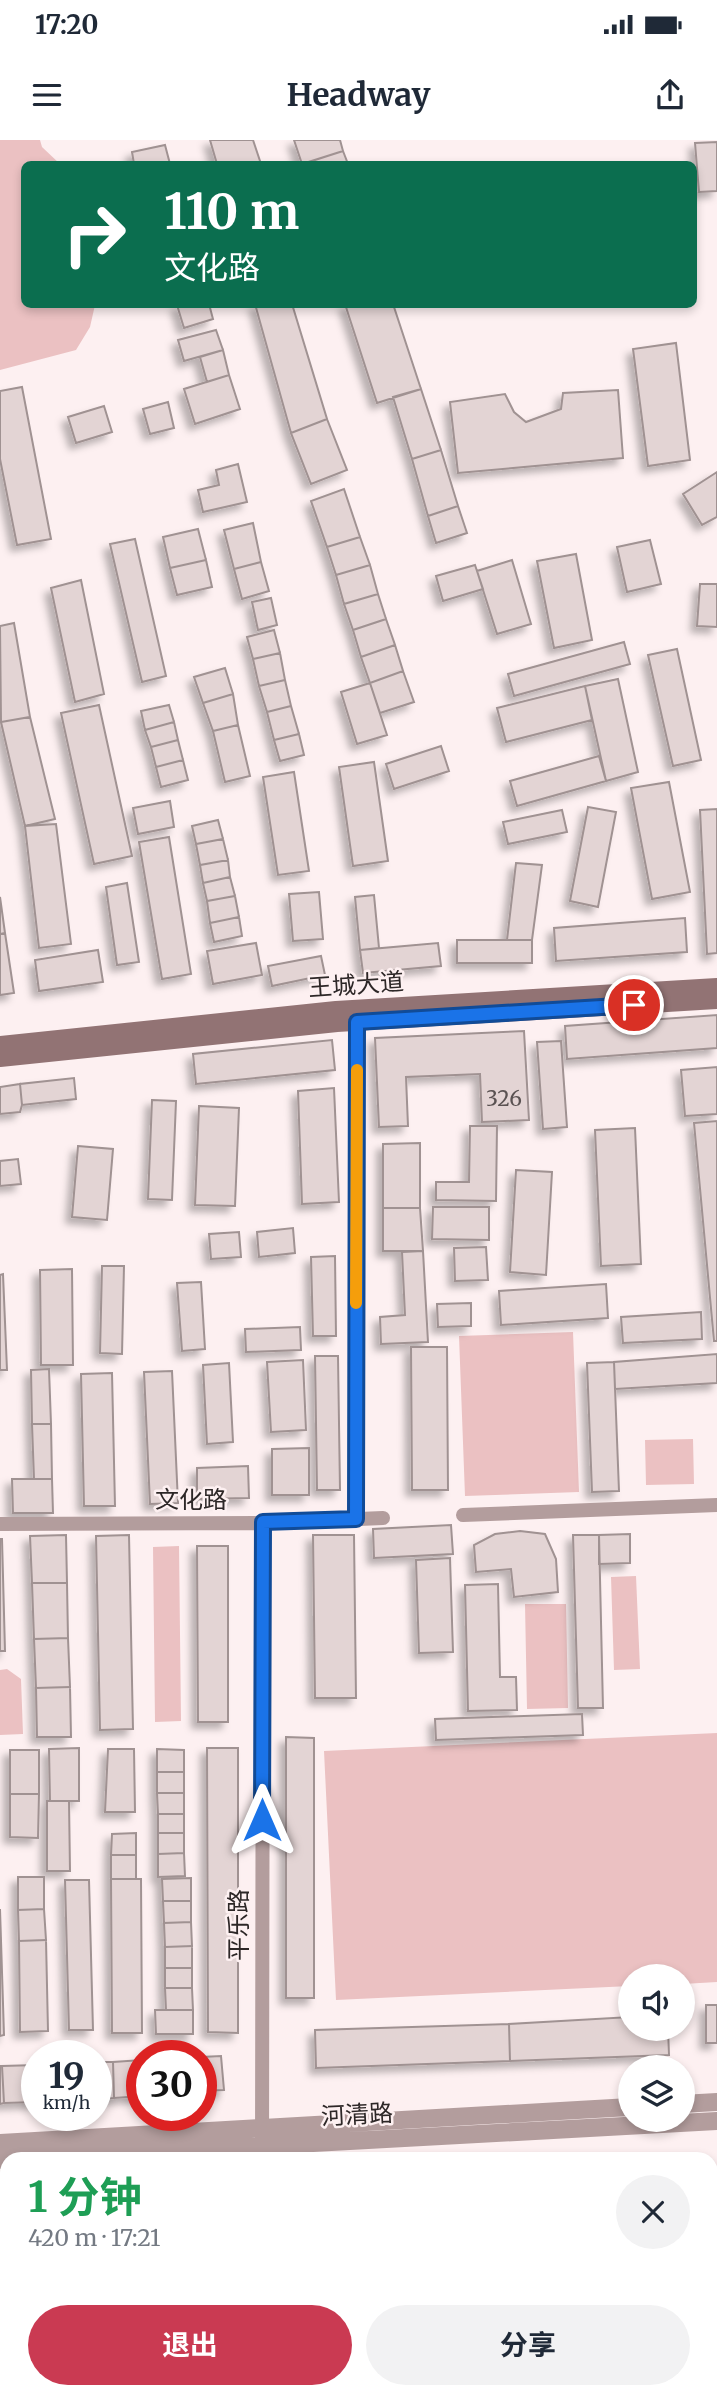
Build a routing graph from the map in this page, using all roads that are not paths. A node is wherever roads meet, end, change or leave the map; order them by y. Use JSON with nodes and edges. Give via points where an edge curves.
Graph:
{"nodes":[{"id":1,"x":717,"y":987,"type":"edge"},
{"id":2,"x":717,"y":1000,"type":"edge"},
{"id":3,"x":356,"y":1016,"type":"junction"},
{"id":4,"x":0,"y":1045,"type":"edge"},
{"id":5,"x":0,"y":1058,"type":"edge"},
{"id":6,"x":717,"y":1505,"type":"edge"},
{"id":7,"x":463,"y":1515,"type":"dead end"},
{"id":8,"x":383,"y":1518,"type":"dead end"},
{"id":9,"x":356,"y":1519,"type":"junction"},
{"id":10,"x":263,"y":1522,"type":"junction"},
{"id":11,"x":0,"y":1524,"type":"edge"},
{"id":12,"x":717,"y":2102,"type":"edge"},
{"id":13,"x":695,"y":2103,"type":"edge"},
{"id":14,"x":618,"y":2108,"type":"edge"},
{"id":15,"x":717,"y":2121,"type":"edge"},
{"id":16,"x":0,"y":2143,"type":"edge"},
{"id":17,"x":262,"y":2144,"type":"edge"},
{"id":18,"x":131,"y":2152,"type":"edge"}],
"edges":[{"from":1,"to":3,"type":"main road","name":"王城大道"},
{"from":2,"to":3,"type":"main road","name":"王城大道"},
{"from":3,"to":4,"type":"main road","name":"王城大道"},
{"from":3,"to":5,"type":"main road","name":"王城大道"},
{"from":3,"to":9,"type":"street"},
{"from":6,"to":7,"type":"street"},
{"from":8,"to":9,"type":"street","name":"文化路"},
{"from":9,"to":10,"type":"street","name":"文化路"},
{"from":10,"to":11,"type":"street","name":"文化路"},
{"from":10,"to":17,"type":"street","name":"平乐路"},
{"from":12,"to":13,"type":"street"},
{"from":14,"to":17,"type":"street","name":"河清路"},
{"from":15,"to":17,"type":"street","name":"河清路"},
{"from":16,"to":17,"type":"street","name":"河清路"},
{"from":17,"to":18,"type":"street","name":"河清路"}]}
